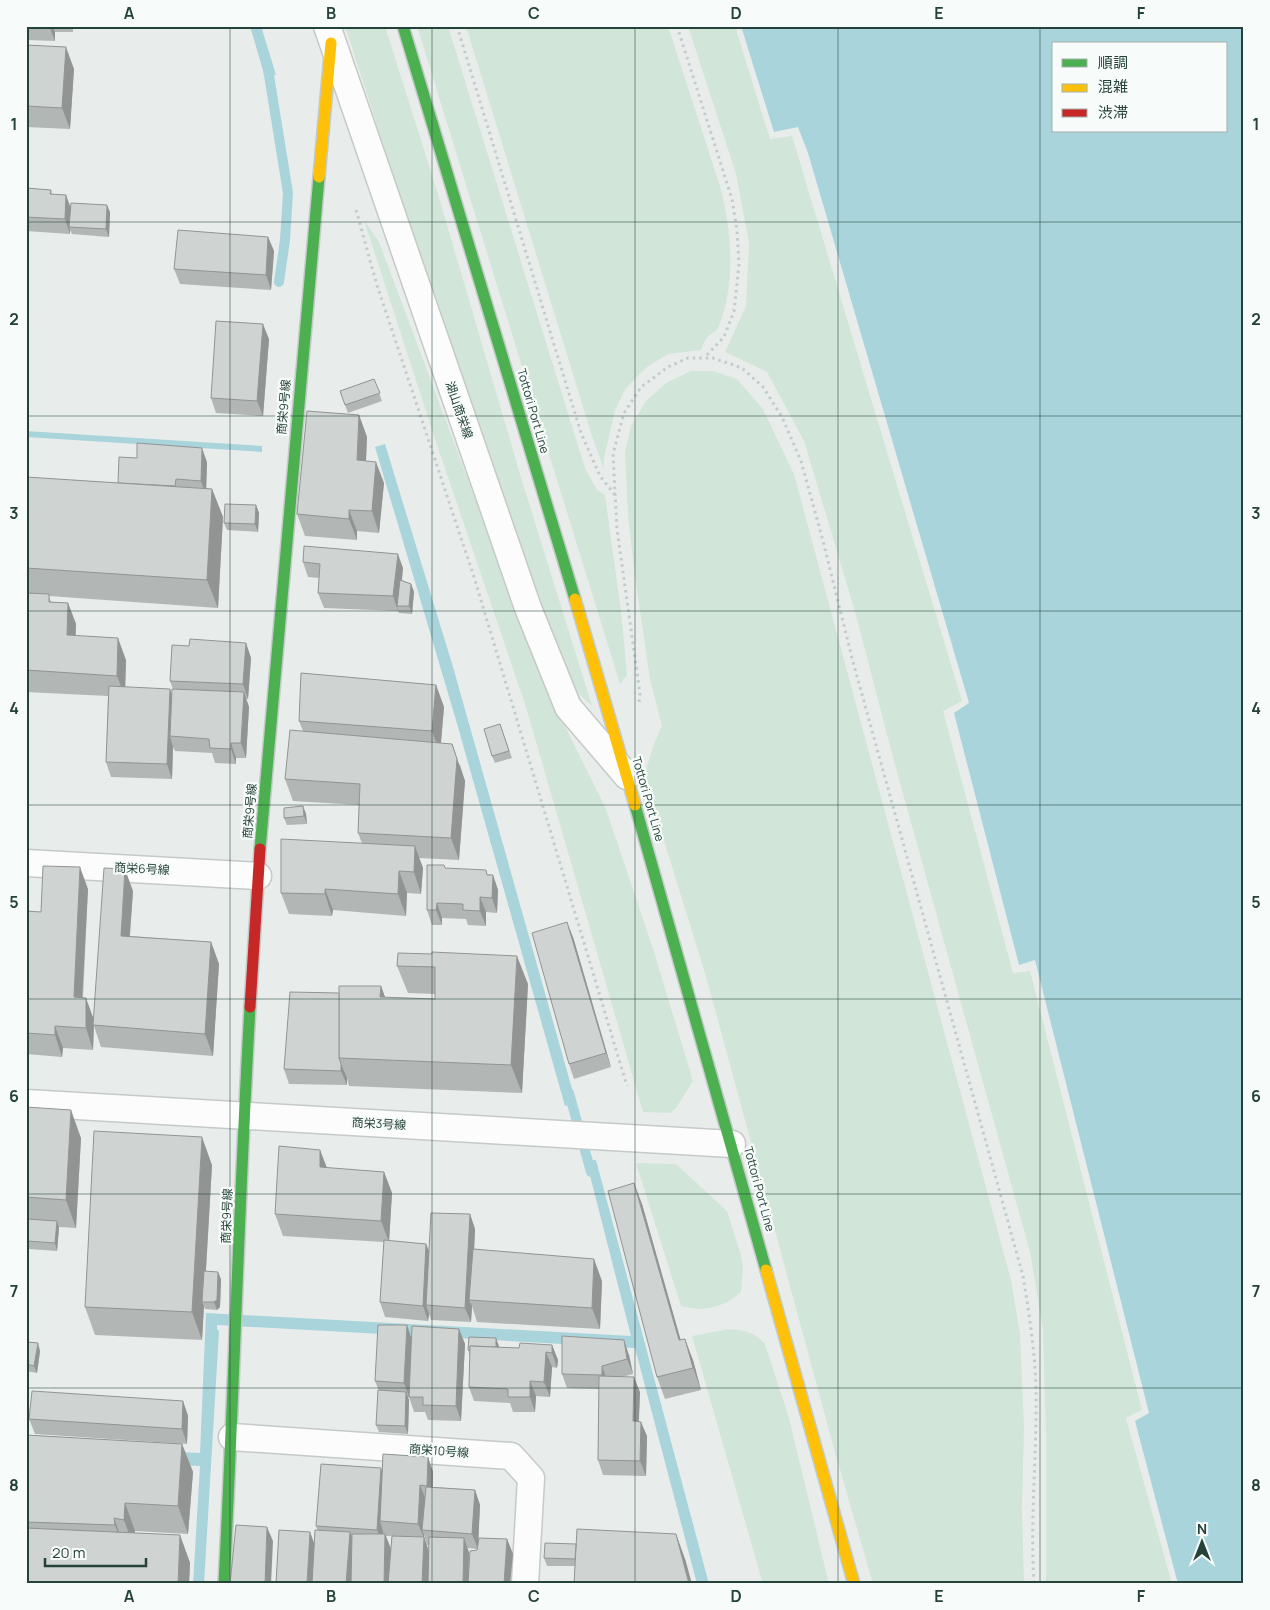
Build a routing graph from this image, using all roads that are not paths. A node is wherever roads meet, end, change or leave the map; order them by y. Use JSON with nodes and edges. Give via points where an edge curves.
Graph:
{"nodes":[{"id":1,"x":403,"y":26,"type":"edge"},
{"id":2,"x":329,"y":34,"type":"edge"},
{"id":3,"x":627,"y":776,"type":"junction"},
{"id":4,"x":26,"y":863,"type":"edge"},
{"id":5,"x":258,"y":876,"type":"junction"},
{"id":6,"x":26,"y":1103,"type":"edge"},
{"id":7,"x":244,"y":1117,"type":"junction"},
{"id":8,"x":732,"y":1144,"type":"junction"},
{"id":9,"x":232,"y":1438,"type":"junction"},
{"id":10,"x":224,"y":1584,"type":"edge"},
{"id":11,"x":526,"y":1584,"type":"edge"},
{"id":12,"x":854,"y":1584,"type":"edge"}],
"edges":[{"from":1,"to":3,"type":"main road","name":"Tottori Port Line"},
{"from":2,"to":3,"type":"street","name":"湖山商栄線","via":[[528,608],[568,707]]},
{"from":2,"to":5,"type":"main road","name":"商栄9号線"},
{"from":3,"to":8,"type":"main road","name":"Tottori Port Line"},
{"from":4,"to":5,"type":"street","name":"商栄6号線"},
{"from":5,"to":7,"type":"main road","name":"商栄9号線"},
{"from":6,"to":7,"type":"street","name":"商栄3号線"},
{"from":7,"to":8,"type":"street","name":"商栄3号線"},
{"from":7,"to":9,"type":"main road","name":"商栄9号線"},
{"from":8,"to":12,"type":"main road","name":"Tottori Port Line"},
{"from":9,"to":10,"type":"main road","name":"商栄9号線"},
{"from":9,"to":11,"type":"street","name":"商栄10号線","via":[[511,1456],[531,1478]]}]}
